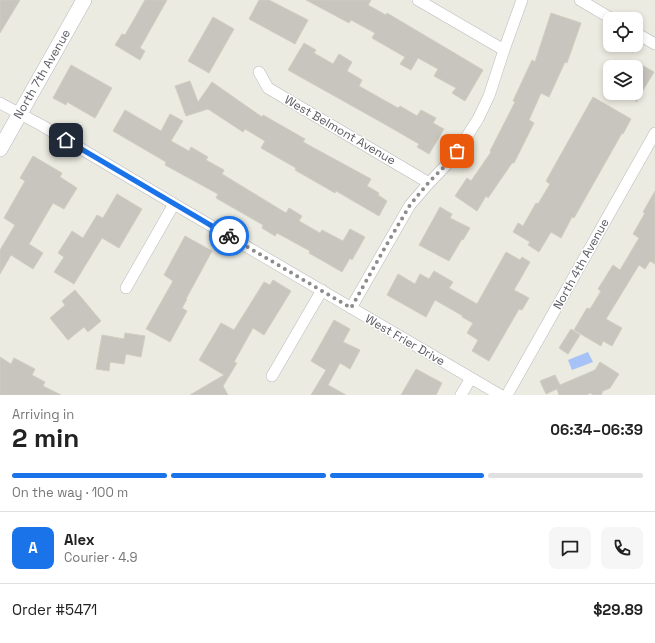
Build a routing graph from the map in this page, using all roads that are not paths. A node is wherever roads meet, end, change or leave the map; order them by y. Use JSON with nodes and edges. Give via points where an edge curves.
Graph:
{"nodes":[{"id":1,"x":84,"y":0,"type":"edge"},
{"id":2,"x":418,"y":0,"type":"edge"},
{"id":3,"x":522,"y":0,"type":"edge"},
{"id":4,"x":580,"y":0,"type":"edge"},
{"id":5,"x":603,"y":14,"type":"edge"},
{"id":6,"x":643,"y":37,"type":"edge"},
{"id":7,"x":655,"y":44,"type":"edge"},
{"id":8,"x":504,"y":50,"type":"junction"},
{"id":9,"x":259,"y":72,"type":"dead end"},
{"id":10,"x":0,"y":103,"type":"edge"},
{"id":11,"x":20,"y":114,"type":"junction"},
{"id":12,"x":655,"y":133,"type":"edge"},
{"id":13,"x":0,"y":149,"type":"edge"},
{"id":14,"x":429,"y":182,"type":"junction"},
{"id":15,"x":174,"y":204,"type":"junction"},
{"id":16,"x":126,"y":288,"type":"dead end"},
{"id":17,"x":322,"y":290,"type":"junction"},
{"id":18,"x":351,"y":308,"type":"junction"},
{"id":19,"x":272,"y":376,"type":"dead end"},
{"id":20,"x":471,"y":378,"type":"junction"},
{"id":21,"x":461,"y":395,"type":"edge"},
{"id":22,"x":500,"y":395,"type":"edge"},
{"id":23,"x":507,"y":395,"type":"edge"}],
"edges":[{"from":1,"to":11,"type":"main road","name":"North 7th Avenue"},
{"from":2,"to":8,"type":"street"},
{"from":3,"to":8,"type":"street"},
{"from":4,"to":5,"type":"street"},
{"from":6,"to":7,"type":"street"},
{"from":8,"to":14,"type":"street","via":[[489,96],[478,119],[450,161]]},
{"from":9,"to":14,"type":"street","name":"West Belmont Avenue","via":[[268,88]]},
{"from":10,"to":11,"type":"street","name":"West Frier Drive"},
{"from":11,"to":13,"type":"main road","name":"North 7th Avenue"},
{"from":11,"to":15,"type":"street","name":"West Frier Drive"},
{"from":12,"to":23,"type":"street","name":"North 4th Avenue"},
{"from":14,"to":18,"type":"street","via":[[410,205]]},
{"from":15,"to":16,"type":"street"},
{"from":15,"to":17,"type":"street","name":"West Frier Drive"},
{"from":17,"to":18,"type":"street","name":"West Frier Drive"},
{"from":17,"to":19,"type":"street"},
{"from":18,"to":20,"type":"street","name":"West Frier Drive"},
{"from":20,"to":21,"type":"street"},
{"from":20,"to":22,"type":"street","name":"West Frier Drive"}]}
